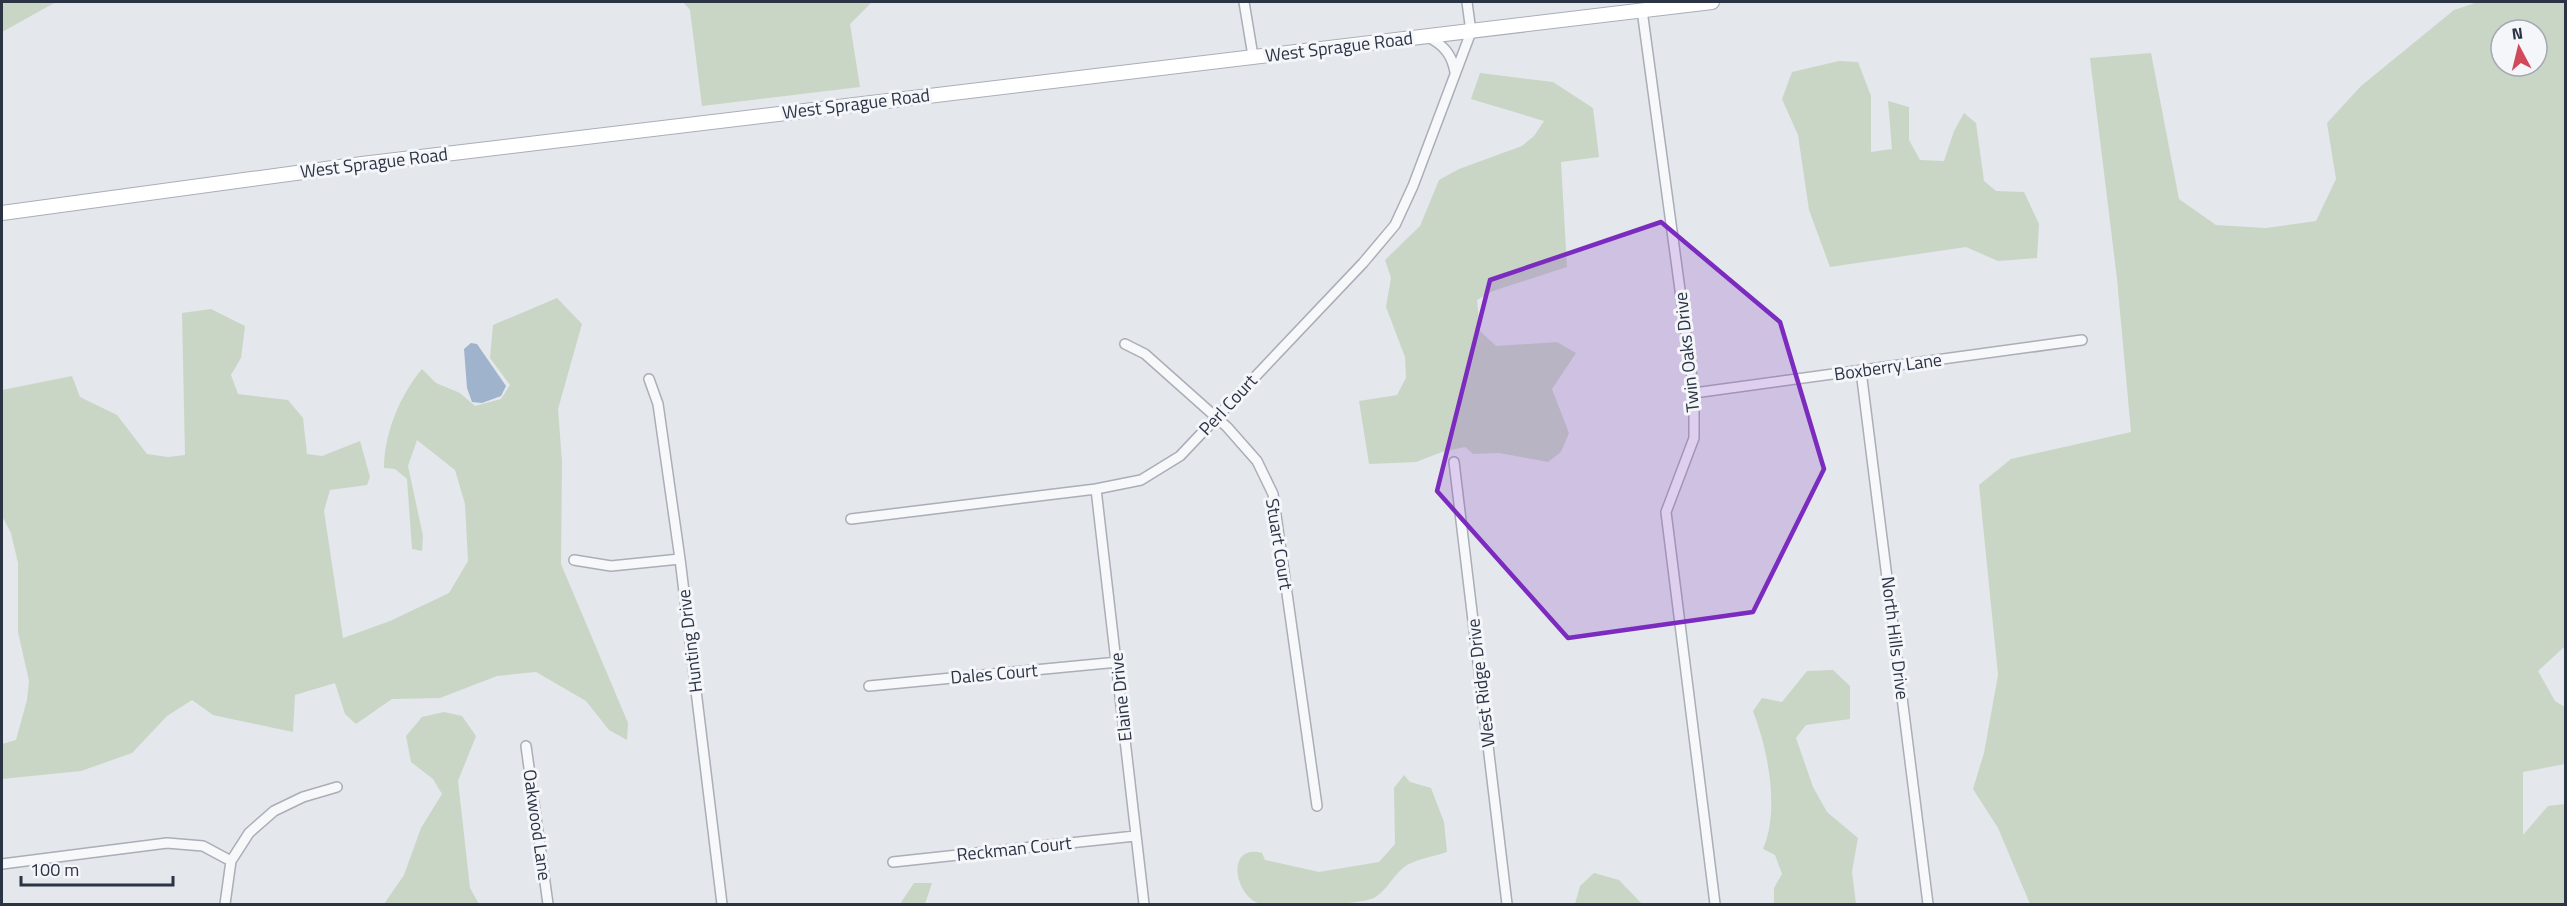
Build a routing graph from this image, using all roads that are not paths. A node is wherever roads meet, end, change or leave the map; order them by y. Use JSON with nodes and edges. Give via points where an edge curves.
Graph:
{"nodes":[{"id":1,"x":1244,"y":2,"type":"edge"},
{"id":2,"x":1467,"y":2,"type":"edge"},
{"id":3,"x":1712,"y":2,"type":"edge"},
{"id":4,"x":1642,"y":10,"type":"junction"},
{"id":5,"x":1471,"y":32,"type":"junction"},
{"id":6,"x":1427,"y":37,"type":"junction"},
{"id":7,"x":1253,"y":56,"type":"junction"},
{"id":8,"x":1455,"y":75,"type":"junction"},
{"id":9,"x":2,"y":213,"type":"edge"},
{"id":10,"x":2082,"y":340,"type":"dead end"},
{"id":11,"x":1125,"y":344,"type":"dead end"},
{"id":12,"x":1861,"y":371,"type":"junction"},
{"id":13,"x":649,"y":379,"type":"dead end"},
{"id":14,"x":1694,"y":393,"type":"junction"},
{"id":15,"x":1217,"y":416,"type":"junction"},
{"id":16,"x":1454,"y":462,"type":"dead end"},
{"id":17,"x":1096,"y":489,"type":"junction"},
{"id":18,"x":851,"y":519,"type":"dead end"},
{"id":19,"x":680,"y":559,"type":"junction"},
{"id":20,"x":574,"y":560,"type":"dead end"},
{"id":21,"x":1118,"y":662,"type":"junction"},
{"id":22,"x":869,"y":686,"type":"dead end"},
{"id":23,"x":526,"y":746,"type":"dead end"},
{"id":24,"x":337,"y":787,"type":"dead end"},
{"id":25,"x":1317,"y":806,"type":"dead end"},
{"id":26,"x":1135,"y":836,"type":"junction"},
{"id":27,"x":231,"y":861,"type":"junction"},
{"id":28,"x":893,"y":862,"type":"dead end"},
{"id":29,"x":2,"y":864,"type":"edge"},
{"id":30,"x":225,"y":904,"type":"edge"},
{"id":31,"x":548,"y":904,"type":"edge"},
{"id":32,"x":722,"y":904,"type":"edge"},
{"id":33,"x":1144,"y":904,"type":"edge"},
{"id":34,"x":1508,"y":904,"type":"edge"},
{"id":35,"x":1715,"y":904,"type":"edge"},
{"id":36,"x":1928,"y":904,"type":"edge"}],
"edges":[{"from":1,"to":7,"type":"street"},
{"from":2,"to":5,"type":"street"},
{"from":3,"to":4,"type":"street","name":"West Sprague Road"},
{"from":4,"to":5,"type":"street","name":"West Sprague Road"},
{"from":4,"to":14,"type":"street","name":"Twin Oaks Drive"},
{"from":5,"to":6,"type":"street","name":"West Sprague Road"},
{"from":5,"to":8,"type":"street","name":"Perl Court"},
{"from":6,"to":7,"type":"street","name":"West Sprague Road"},
{"from":6,"to":8,"type":"street","via":[[1440,43],[1448,53]]},
{"from":7,"to":9,"type":"street","name":"West Sprague Road","via":[[368,163]]},
{"from":8,"to":15,"type":"street","name":"Perl Court","via":[[1395,225]]},
{"from":10,"to":12,"type":"street","name":"Boxberry Lane"},
{"from":11,"to":15,"type":"street","name":"Stuart Court","via":[[1145,354]]},
{"from":12,"to":14,"type":"street","name":"Boxberry Lane"},
{"from":12,"to":36,"type":"street","name":"North Hills Drive"},
{"from":13,"to":19,"type":"street","name":"Hunting Drive","via":[[658,404]]},
{"from":14,"to":35,"type":"street","name":"Twin Oaks Drive","via":[[1694,438],[1666,512]]},
{"from":15,"to":17,"type":"street","name":"Perl Court","via":[[1171,462],[1141,480]]},
{"from":15,"to":25,"type":"street","name":"Stuart Court","via":[[1257,461],[1273,494]]},
{"from":16,"to":34,"type":"street","name":"West Ridge Drive"},
{"from":17,"to":18,"type":"street","name":"Perl Court"},
{"from":17,"to":21,"type":"street","name":"Elaine Drive"},
{"from":19,"to":20,"type":"street","via":[[611,566]]},
{"from":19,"to":32,"type":"street","name":"Hunting Drive"},
{"from":21,"to":22,"type":"street","name":"Dales Court"},
{"from":21,"to":26,"type":"street","name":"Elaine Drive"},
{"from":23,"to":31,"type":"street","name":"Oakwood Lane"},
{"from":24,"to":27,"type":"street","via":[[274,811],[249,833]]},
{"from":26,"to":28,"type":"street","name":"Reckman Court"},
{"from":26,"to":33,"type":"street","name":"Elaine Drive"},
{"from":27,"to":29,"type":"street","via":[[203,846],[167,843]]},
{"from":27,"to":30,"type":"street"}]}
